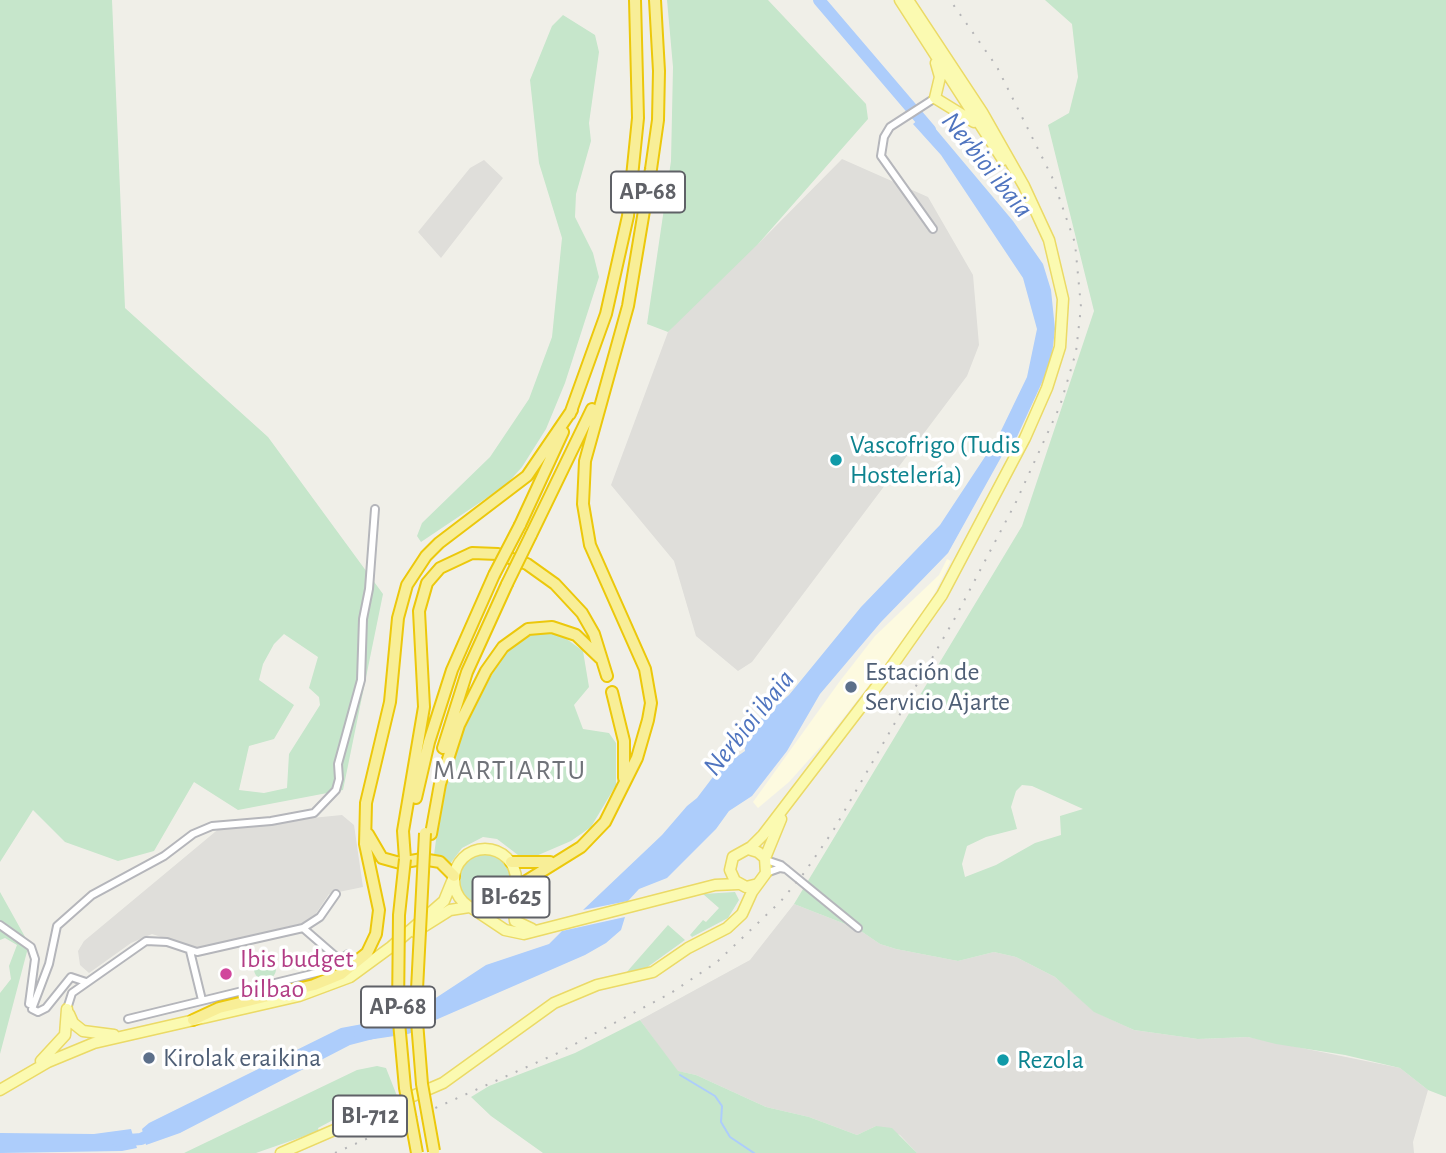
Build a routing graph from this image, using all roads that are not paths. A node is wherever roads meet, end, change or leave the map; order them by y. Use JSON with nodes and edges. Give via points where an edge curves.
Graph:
{"nodes":[{"id":1,"x":635,"y":0,"type":"edge"},
{"id":2,"x":655,"y":0,"type":"edge"},
{"id":3,"x":900,"y":0,"type":"edge"},
{"id":4,"x":908,"y":0,"type":"edge"},
{"id":5,"x":909,"y":14,"type":"junction"},
{"id":6,"x":934,"y":38,"type":"junction"},
{"id":7,"x":957,"y":87,"type":"junction"},
{"id":8,"x":936,"y":94,"type":"junction"},
{"id":9,"x":946,"y":105,"type":"junction"},
{"id":10,"x":998,"y":139,"type":"junction"},
{"id":11,"x":1009,"y":170,"type":"junction"},
{"id":12,"x":1027,"y":194,"type":"junction"},
{"id":13,"x":933,"y":229,"type":"dead end"},
{"id":14,"x":605,"y":380,"type":"junction"},
{"id":15,"x":572,"y":410,"type":"junction"},
{"id":16,"x":375,"y":509,"type":"dead end"},
{"id":17,"x":612,"y":692,"type":"dead end"},
{"id":18,"x":624,"y":788,"type":"junction"},
{"id":19,"x":795,"y":794,"type":"junction"},
{"id":20,"x":365,"y":825,"type":"junction"},
{"id":21,"x":406,"y":831,"type":"junction"},
{"id":22,"x":428,"y":833,"type":"junction"},
{"id":23,"x":748,"y":849,"type":"junction"},
{"id":24,"x":765,"y":859,"type":"junction"},
{"id":25,"x":557,"y":861,"type":"junction"},
{"id":26,"x":511,"y":862,"type":"junction"},
{"id":27,"x":730,"y":862,"type":"junction"},
{"id":28,"x":787,"y":870,"type":"junction"},
{"id":29,"x":766,"y":873,"type":"junction"},
{"id":30,"x":453,"y":877,"type":"junction"},
{"id":31,"x":758,"y":884,"type":"junction"},
{"id":32,"x":741,"y":885,"type":"junction"},
{"id":33,"x":696,"y":891,"type":"junction"},
{"id":34,"x":514,"y":892,"type":"junction"},
{"id":35,"x":336,"y":894,"type":"dead end"},
{"id":36,"x":748,"y":902,"type":"junction"},
{"id":37,"x":471,"y":908,"type":"junction"},
{"id":38,"x":0,"y":925,"type":"edge"},
{"id":39,"x":303,"y":928,"type":"junction"},
{"id":40,"x":858,"y":928,"type":"dead end"},
{"id":41,"x":543,"y":929,"type":"junction"},
{"id":42,"x":391,"y":947,"type":"junction"},
{"id":43,"x":190,"y":951,"type":"junction"},
{"id":44,"x":348,"y":954,"type":"dead end"},
{"id":45,"x":341,"y":961,"type":"junction"},
{"id":46,"x":86,"y":982,"type":"junction"},
{"id":47,"x":202,"y":1000,"type":"junction"},
{"id":48,"x":32,"y":1007,"type":"junction"},
{"id":49,"x":67,"y":1009,"type":"junction"},
{"id":50,"x":128,"y":1019,"type":"dead end"},
{"id":51,"x":193,"y":1020,"type":"junction"},
{"id":52,"x":118,"y":1035,"type":"junction"},
{"id":53,"x":26,"y":1073,"type":"junction"},
{"id":54,"x":0,"y":1090,"type":"edge"},
{"id":55,"x":434,"y":1152,"type":"edge"},
{"id":56,"x":281,"y":1153,"type":"edge"},
{"id":57,"x":416,"y":1153,"type":"edge"}],
"edges":[{"from":1,"to":15,"type":"highway","number":"AP-68","via":[[638,118],[629,205],[606,314]]},
{"from":2,"to":14,"type":"highway","number":"AP-68","via":[[659,71],[654,144],[628,306]]},
{"from":3,"to":5,"type":"main road"},
{"from":4,"to":6,"type":"main road"},
{"from":5,"to":7,"type":"main road"},
{"from":5,"to":8,"type":"main road","via":[[911,26],[939,71]]},
{"from":6,"to":7,"type":"main road"},
{"from":6,"to":10,"type":"main road"},
{"from":7,"to":8,"type":"main road","via":[[944,85]]},
{"from":7,"to":9,"type":"main road","via":[[953,102]]},
{"from":7,"to":10,"type":"main road"},
{"from":7,"to":11,"type":"main road"},
{"from":8,"to":9,"type":"main road"},
{"from":8,"to":13,"type":"street","via":[[900,119],[884,137],[881,156]]},
{"from":9,"to":11,"type":"main road","via":[[967,116]]},
{"from":10,"to":12,"type":"main road"},
{"from":11,"to":12,"type":"main road"},
{"from":12,"to":19,"type":"main road","via":[[1049,240],[1061,286],[1062,334],[1047,388],[1003,484],[942,595]]},
{"from":14,"to":18,"type":"highway","via":[[585,461],[583,515],[596,559],[640,653],[650,703],[644,737]]},
{"from":14,"to":22,"type":"highway","number":"AP-68","bridge":true,"via":[[467,672],[443,750]]},
{"from":15,"to":20,"type":"highway","via":[[527,476],[439,543],[407,585]]},
{"from":15,"to":21,"type":"highway","number":"AP-68","bridge":true,"via":[[452,670]]},
{"from":16,"to":48,"type":"street","via":[[361,680],[338,764],[336,790],[314,813],[212,826],[193,834],[164,856],[92,895],[62,918]]},
{"from":17,"to":18,"type":"highway","via":[[624,741]]},
{"from":18,"to":25,"type":"highway","via":[[594,836]]},
{"from":19,"to":23,"type":"main road"},
{"from":19,"to":24,"type":"main road"},
{"from":20,"to":30,"type":"highway","via":[[382,858],[400,863],[431,859],[445,865]]},
{"from":20,"to":51,"type":"highway","via":[[379,922],[361,960],[314,985],[219,1008]]},
{"from":21,"to":22,"type":"highway","via":[[424,707],[419,611],[427,583],[440,568],[472,553],[498,554],[527,564],[555,584],[582,613],[594,634],[606,673],[601,659],[586,643],[562,630],[542,627],[514,637],[490,665],[459,725]]},
{"from":21,"to":57,"type":"highway","number":"AP-68","bridge":true,"via":[[398,1011]]},
{"from":22,"to":55,"type":"highway","number":"AP-68","bridge":true,"via":[[420,885],[416,1009]]},
{"from":23,"to":24,"type":"main road"},
{"from":23,"to":27,"type":"main road"},
{"from":24,"to":28,"type":"street"},
{"from":24,"to":29,"type":"main road"},
{"from":25,"to":26,"type":"highway"},
{"from":25,"to":34,"type":"highway"},
{"from":26,"to":30,"type":"main road","number":"BI-625","via":[[492,849],[477,849],[464,856]]},
{"from":26,"to":34,"type":"main road","number":"BI-625","via":[[516,875]]},
{"from":27,"to":32,"type":"main road","via":[[731,874]]},
{"from":27,"to":33,"type":"main road","number":"BI-625","via":[[718,878]]},
{"from":28,"to":29,"type":"street"},
{"from":28,"to":40,"type":"street"},
{"from":29,"to":31,"type":"main road"},
{"from":30,"to":37,"type":"main road","number":"BI-625","via":[[457,895]]},
{"from":30,"to":42,"type":"main road","number":"BI-625","via":[[444,901]]},
{"from":31,"to":32,"type":"main road"},
{"from":31,"to":36,"type":"main road"},
{"from":32,"to":33,"type":"main road","number":"BI-625"},
{"from":32,"to":36,"type":"main road"},
{"from":33,"to":41,"type":"main road","number":"BI-625"},
{"from":34,"to":37,"type":"main road","number":"BI-625","via":[[495,909]]},
{"from":34,"to":41,"type":"main road","number":"BI-625","via":[[515,921],[527,929]]},
{"from":35,"to":39,"type":"street","via":[[320,918]]},
{"from":36,"to":56,"type":"main road","number":"BI-712","via":[[727,928],[688,947],[653,972],[597,985],[540,1010],[448,1080]]},
{"from":37,"to":41,"type":"main road","number":"BI-625","via":[[514,933]]},
{"from":37,"to":42,"type":"main road","number":"BI-625","via":[[444,913]]},
{"from":38,"to":48,"type":"street","via":[[31,947],[35,959],[28,1005]]},
{"from":39,"to":43,"type":"street"},
{"from":39,"to":45,"type":"street"},
{"from":42,"to":51,"type":"main road","number":"BI-625","via":[[365,968],[325,988]]},
{"from":43,"to":46,"type":"street","via":[[167,942],[146,941]]},
{"from":43,"to":47,"type":"street"},
{"from":44,"to":45,"type":"street"},
{"from":45,"to":47,"type":"street","via":[[324,971]]},
{"from":46,"to":48,"type":"street","via":[[71,977],[46,1008],[38,1012]]},
{"from":46,"to":49,"type":"street","via":[[72,993]]},
{"from":47,"to":50,"type":"street"},
{"from":49,"to":52,"type":"main road","via":[[83,1031]]},
{"from":49,"to":53,"type":"main road","via":[[60,1044]]},
{"from":51,"to":52,"type":"main road","number":"BI-625"},
{"from":52,"to":53,"type":"main road","number":"BI-625"},
{"from":53,"to":54,"type":"main road","number":"BI-625"}]}
